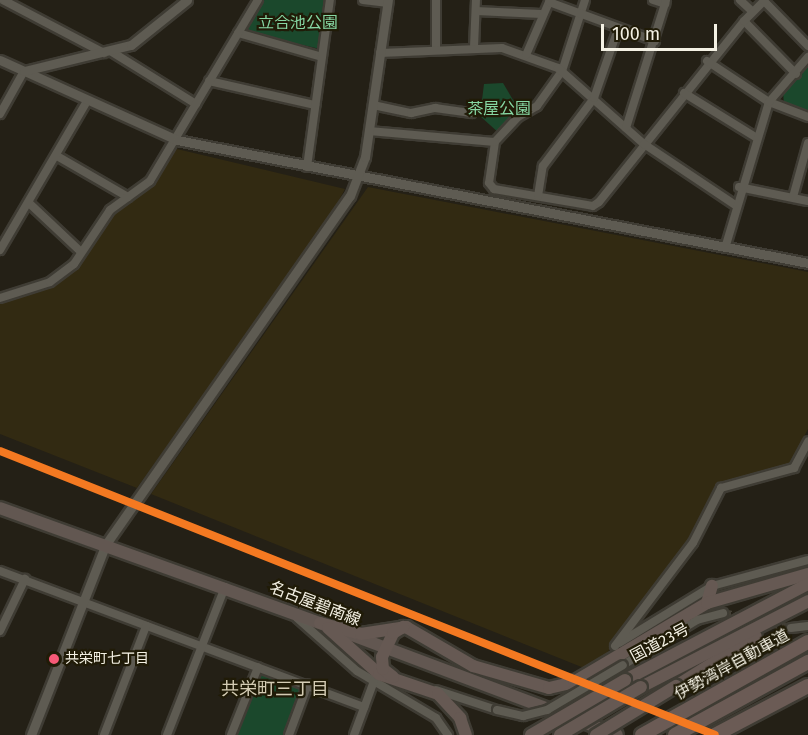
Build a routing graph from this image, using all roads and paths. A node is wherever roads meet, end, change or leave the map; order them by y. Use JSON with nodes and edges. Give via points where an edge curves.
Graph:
{"nodes":[{"id":1,"x":3,"y":0,"type":"edge"},
{"id":2,"x":187,"y":0,"type":"edge"},
{"id":3,"x":258,"y":0,"type":"edge"},
{"id":4,"x":330,"y":0,"type":"edge"},
{"id":5,"x":363,"y":0,"type":"edge"},
{"id":6,"x":436,"y":0,"type":"edge"},
{"id":7,"x":476,"y":0,"type":"edge"},
{"id":8,"x":585,"y":0,"type":"edge"},
{"id":9,"x":653,"y":0,"type":"edge"},
{"id":10,"x":740,"y":0,"type":"edge"},
{"id":11,"x":388,"y":2,"type":"edge"},
{"id":12,"x":666,"y":2,"type":"edge"},
{"id":13,"x":476,"y":10,"type":"junction"},
{"id":14,"x":752,"y":11,"type":"junction"},
{"id":15,"x":541,"y":14,"type":"junction"},
{"id":16,"x":581,"y":14,"type":"junction"},
{"id":17,"x":744,"y":21,"type":"junction"},
{"id":18,"x":618,"y":29,"type":"junction"},
{"id":19,"x":238,"y":33,"type":"junction"},
{"id":20,"x":655,"y":41,"type":"junction"},
{"id":21,"x":808,"y":46,"type":"edge"},
{"id":22,"x":474,"y":47,"type":"junction"},
{"id":23,"x":436,"y":49,"type":"junction"},
{"id":24,"x":108,"y":52,"type":"junction"},
{"id":25,"x":380,"y":53,"type":"junction"},
{"id":26,"x":526,"y":55,"type":"junction"},
{"id":27,"x":322,"y":57,"type":"junction"},
{"id":28,"x":808,"y":57,"type":"edge"},
{"id":29,"x":0,"y":60,"type":"edge"},
{"id":30,"x":708,"y":61,"type":"junction"},
{"id":31,"x":24,"y":71,"type":"junction"},
{"id":32,"x":562,"y":71,"type":"junction"},
{"id":33,"x":796,"y":74,"type":"junction"},
{"id":34,"x":209,"y":81,"type":"junction"},
{"id":35,"x":684,"y":93,"type":"junction"},
{"id":36,"x":594,"y":98,"type":"junction"},
{"id":37,"x":87,"y":101,"type":"junction"},
{"id":38,"x":769,"y":102,"type":"junction"},
{"id":39,"x":196,"y":104,"type":"junction"},
{"id":40,"x":315,"y":105,"type":"junction"},
{"id":41,"x":373,"y":105,"type":"junction"},
{"id":42,"x":472,"y":113,"type":"dead end"},
{"id":43,"x":0,"y":114,"type":"edge"},
{"id":44,"x":808,"y":117,"type":"edge"},
{"id":45,"x":626,"y":128,"type":"junction"},
{"id":46,"x":369,"y":131,"type":"junction"},
{"id":47,"x":757,"y":138,"type":"junction"},
{"id":48,"x":177,"y":140,"type":"junction"},
{"id":49,"x":495,"y":142,"type":"junction"},
{"id":50,"x":808,"y":143,"type":"edge"},
{"id":51,"x":644,"y":144,"type":"junction"},
{"id":52,"x":57,"y":156,"type":"junction"},
{"id":53,"x":307,"y":167,"type":"junction"},
{"id":54,"x":358,"y":177,"type":"junction"},
{"id":55,"x":739,"y":187,"type":"junction"},
{"id":56,"x":538,"y":196,"type":"junction"},
{"id":57,"x":128,"y":197,"type":"junction"},
{"id":58,"x":793,"y":197,"type":"junction"},
{"id":59,"x":808,"y":201,"type":"edge"},
{"id":60,"x":30,"y":203,"type":"junction"},
{"id":61,"x":735,"y":205,"type":"junction"},
{"id":62,"x":3,"y":241,"type":"edge"},
{"id":63,"x":726,"y":245,"type":"junction"},
{"id":64,"x":0,"y":250,"type":"edge"},
{"id":65,"x":81,"y":252,"type":"junction"},
{"id":66,"x":808,"y":263,"type":"edge"},
{"id":67,"x":0,"y":298,"type":"edge"},
{"id":68,"x":808,"y":442,"type":"edge"},
{"id":69,"x":0,"y":508,"type":"edge"},
{"id":70,"x":106,"y":544,"type":"junction"},
{"id":71,"x":808,"y":560,"type":"edge"},
{"id":72,"x":0,"y":571,"type":"edge"},
{"id":73,"x":808,"y":574,"type":"edge"},
{"id":74,"x":26,"y":579,"type":"junction"},
{"id":75,"x":808,"y":584,"type":"edge"},
{"id":76,"x":712,"y":586,"type":"junction"},
{"id":77,"x":225,"y":587,"type":"junction"},
{"id":78,"x":728,"y":594,"type":"junction"},
{"id":79,"x":82,"y":600,"type":"junction"},
{"id":80,"x":808,"y":602,"type":"edge"},
{"id":81,"x":707,"y":603,"type":"junction"},
{"id":82,"x":291,"y":612,"type":"junction"},
{"id":83,"x":723,"y":613,"type":"tunnel mouth"},
{"id":84,"x":320,"y":623,"type":"junction"},
{"id":85,"x":146,"y":626,"type":"junction"},
{"id":86,"x":808,"y":626,"type":"edge"},
{"id":87,"x":406,"y":627,"type":"junction"},
{"id":88,"x":791,"y":628,"type":"tunnel mouth"},
{"id":89,"x":0,"y":632,"type":"edge"},
{"id":90,"x":808,"y":640,"type":"edge"},
{"id":91,"x":201,"y":646,"type":"junction"},
{"id":92,"x":386,"y":648,"type":"junction"},
{"id":93,"x":622,"y":659,"type":"junction"},
{"id":94,"x":808,"y":662,"type":"edge"},
{"id":95,"x":258,"y":667,"type":"junction"},
{"id":96,"x":808,"y":669,"type":"edge"},
{"id":97,"x":374,"y":681,"type":"junction"},
{"id":98,"x":402,"y":681,"type":"junction"},
{"id":99,"x":308,"y":684,"type":"junction"},
{"id":100,"x":808,"y":686,"type":"edge"},
{"id":101,"x":425,"y":687,"type":"junction"},
{"id":102,"x":364,"y":706,"type":"junction"},
{"id":103,"x":31,"y":735,"type":"edge"},
{"id":104,"x":104,"y":735,"type":"edge"},
{"id":105,"x":166,"y":735,"type":"edge"},
{"id":106,"x":231,"y":735,"type":"edge"},
{"id":107,"x":289,"y":735,"type":"edge"},
{"id":108,"x":354,"y":735,"type":"edge"},
{"id":109,"x":448,"y":735,"type":"edge"},
{"id":110,"x":466,"y":735,"type":"edge"},
{"id":111,"x":531,"y":735,"type":"edge"},
{"id":112,"x":560,"y":735,"type":"edge"},
{"id":113,"x":596,"y":735,"type":"edge"},
{"id":114,"x":617,"y":735,"type":"edge"},
{"id":115,"x":642,"y":735,"type":"edge"},
{"id":116,"x":675,"y":735,"type":"edge"},
{"id":117,"x":682,"y":735,"type":"edge"},
{"id":118,"x":715,"y":735,"type":"edge"}],
"edges":[{"from":1,"to":24,"type":"street"},
{"from":2,"to":24,"type":"street","via":[[148,36]]},
{"from":3,"to":19,"type":"street"},
{"from":4,"to":27,"type":"street"},
{"from":5,"to":11,"type":"street"},
{"from":6,"to":23,"type":"street"},
{"from":7,"to":13,"type":"street"},
{"from":8,"to":16,"type":"street"},
{"from":9,"to":12,"type":"street"},
{"from":10,"to":14,"type":"street"},
{"from":11,"to":25,"type":"street"},
{"from":12,"to":20,"type":"street"},
{"from":13,"to":15,"type":"street"},
{"from":13,"to":22,"type":"street"},
{"from":14,"to":17,"type":"street"},
{"from":14,"to":21,"type":"street","via":[[767,2]]},
{"from":15,"to":16,"type":"street","via":[[549,2]]},
{"from":15,"to":26,"type":"street"},
{"from":16,"to":18,"type":"street"},
{"from":16,"to":32,"type":"street"},
{"from":17,"to":30,"type":"street"},
{"from":17,"to":33,"type":"street"},
{"from":18,"to":20,"type":"street"},
{"from":18,"to":36,"type":"street"},
{"from":19,"to":27,"type":"street"},
{"from":19,"to":34,"type":"street"},
{"from":20,"to":45,"type":"street"},
{"from":22,"to":23,"type":"street"},
{"from":22,"to":26,"type":"street"},
{"from":23,"to":25,"type":"street"},
{"from":24,"to":31,"type":"street"},
{"from":24,"to":39,"type":"street"},
{"from":25,"to":41,"type":"street"},
{"from":26,"to":32,"type":"street"},
{"from":27,"to":40,"type":"street"},
{"from":28,"to":33,"type":"street"},
{"from":29,"to":31,"type":"street"},
{"from":30,"to":35,"type":"street"},
{"from":30,"to":38,"type":"street"},
{"from":31,"to":37,"type":"street"},
{"from":31,"to":43,"type":"street"},
{"from":32,"to":36,"type":"street"},
{"from":32,"to":49,"type":"street","via":[[537,106],[518,117]]},
{"from":33,"to":38,"type":"street"},
{"from":34,"to":39,"type":"street"},
{"from":34,"to":40,"type":"street"},
{"from":35,"to":47,"type":"street"},
{"from":35,"to":51,"type":"street"},
{"from":36,"to":45,"type":"street"},
{"from":36,"to":56,"type":"street","via":[[543,166]]},
{"from":37,"to":48,"type":"street"},
{"from":37,"to":52,"type":"street"},
{"from":38,"to":44,"type":"street"},
{"from":38,"to":47,"type":"street"},
{"from":39,"to":48,"type":"street"},
{"from":40,"to":53,"type":"street"},
{"from":41,"to":42,"type":"street","via":[[411,113],[435,108]]},
{"from":41,"to":46,"type":"street"},
{"from":45,"to":51,"type":"street"},
{"from":46,"to":49,"type":"street"},
{"from":46,"to":54,"type":"street"},
{"from":47,"to":55,"type":"street"},
{"from":48,"to":53,"type":"street"},
{"from":48,"to":57,"type":"street","via":[[150,181]]},
{"from":49,"to":56,"type":"street","via":[[489,183],[494,189]]},
{"from":50,"to":58,"type":"street"},
{"from":51,"to":56,"type":"street","via":[[593,206]]},
{"from":51,"to":61,"type":"street"},
{"from":52,"to":57,"type":"street"},
{"from":52,"to":60,"type":"street"},
{"from":53,"to":54,"type":"street"},
{"from":54,"to":63,"type":"street"},
{"from":54,"to":70,"type":"street","via":[[338,216]]},
{"from":55,"to":58,"type":"street"},
{"from":55,"to":61,"type":"street"},
{"from":57,"to":65,"type":"street","via":[[110,210]]},
{"from":58,"to":59,"type":"street"},
{"from":60,"to":62,"type":"street"},
{"from":60,"to":65,"type":"street"},
{"from":61,"to":63,"type":"street"},
{"from":62,"to":64,"type":"street"},
{"from":63,"to":66,"type":"street"},
{"from":65,"to":67,"type":"street","via":[[50,282]]},
{"from":68,"to":76,"type":"street","via":[[794,468],[721,488],[693,543],[615,646]]},
{"from":69,"to":70,"type":"main road","name":"名古屋碧南線"},
{"from":70,"to":77,"type":"main road","name":"名古屋碧南線"},
{"from":70,"to":79,"type":"street"},
{"from":71,"to":76,"type":"street"},
{"from":72,"to":74,"type":"street"},
{"from":73,"to":78,"type":"highway"},
{"from":74,"to":79,"type":"street"},
{"from":74,"to":89,"type":"street"},
{"from":75,"to":111,"type":"highway","name":"国道23号","bridge":true,"via":[[625,680]]},
{"from":76,"to":78,"type":"street"},
{"from":76,"to":81,"type":"highway"},
{"from":77,"to":82,"type":"main road","name":"名古屋碧南線"},
{"from":77,"to":91,"type":"street"},
{"from":78,"to":81,"type":"highway"},
{"from":79,"to":85,"type":"street"},
{"from":79,"to":103,"type":"street"},
{"from":80,"to":112,"type":"highway","name":"国道23号","bridge":true,"via":[[641,687]]},
{"from":80,"to":113,"type":"highway","bridge":true},
{"from":81,"to":93,"type":"highway"},
{"from":82,"to":84,"type":"main road","name":"名古屋碧南線"},
{"from":82,"to":97,"type":"street"},
{"from":83,"to":93,"type":"street","via":[[697,620]]},
{"from":84,"to":87,"type":"highway","via":[[361,634]]},
{"from":84,"to":92,"type":"main road","name":"名古屋碧南線"},
{"from":84,"to":98,"type":"highway","via":[[372,669]]},
{"from":85,"to":91,"type":"street"},
{"from":85,"to":104,"type":"street"},
{"from":86,"to":88,"type":"street"},
{"from":87,"to":92,"type":"highway","via":[[393,633]]},
{"from":87,"to":93,"type":"highway","via":[[463,661],[513,680],[562,686]]},
{"from":90,"to":115,"type":"highway","name":"伊勢湾岸自動車道"},
{"from":91,"to":95,"type":"street"},
{"from":91,"to":105,"type":"street"},
{"from":92,"to":98,"type":"highway","via":[[383,669]]},
{"from":92,"to":114,"type":"main road","name":"名古屋碧南線"},
{"from":93,"to":101,"type":"street","bridge":true,"via":[[547,710],[523,716]]},
{"from":94,"to":116,"type":"highway","name":"伊勢湾岸自動車道"},
{"from":95,"to":99,"type":"street"},
{"from":95,"to":106,"type":"street"},
{"from":96,"to":117,"type":"highway"},
{"from":97,"to":102,"type":"street"},
{"from":97,"to":109,"type":"street","via":[[436,718]]},
{"from":98,"to":101,"type":"highway"},
{"from":99,"to":102,"type":"street"},
{"from":99,"to":107,"type":"street"},
{"from":100,"to":118,"type":"highway"},
{"from":101,"to":110,"type":"highway","via":[[454,710]]},
{"from":102,"to":108,"type":"street"}]}
